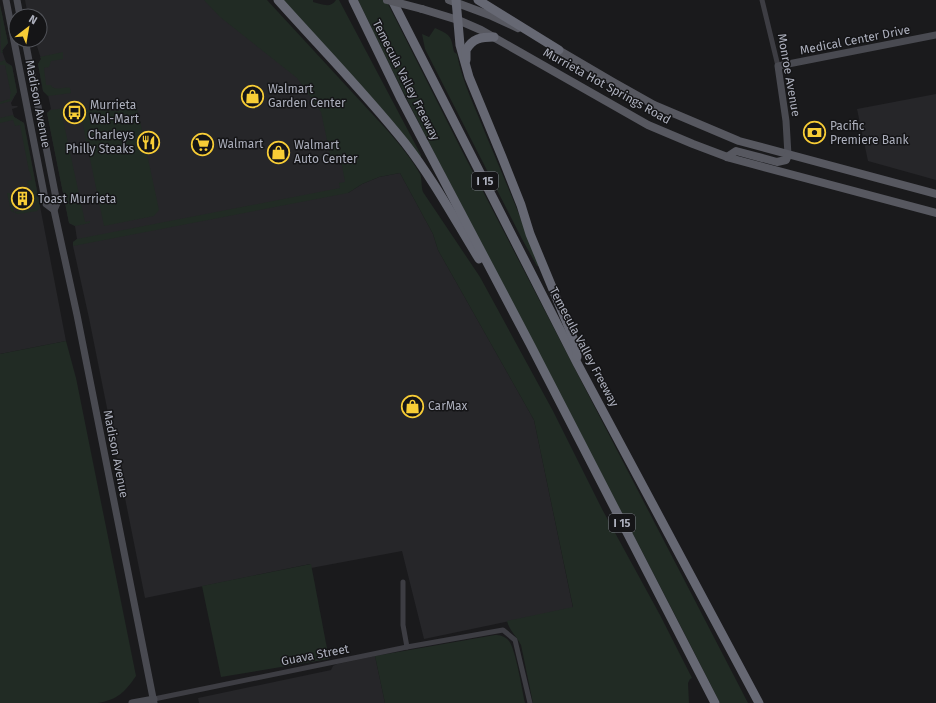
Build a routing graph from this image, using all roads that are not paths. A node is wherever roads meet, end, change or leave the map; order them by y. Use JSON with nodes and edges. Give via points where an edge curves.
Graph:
{"nodes":[{"id":1,"x":6,"y":0,"type":"edge"},
{"id":2,"x":278,"y":0,"type":"edge"},
{"id":3,"x":348,"y":0,"type":"edge"},
{"id":4,"x":353,"y":0,"type":"edge"},
{"id":5,"x":387,"y":0,"type":"edge"},
{"id":6,"x":392,"y":0,"type":"edge"},
{"id":7,"x":478,"y":0,"type":"edge"},
{"id":8,"x":762,"y":0,"type":"edge"},
{"id":9,"x":453,"y":1,"type":"edge"},
{"id":10,"x":458,"y":20,"type":"junction"},
{"id":11,"x":936,"y":35,"type":"edge"},
{"id":12,"x":494,"y":37,"type":"junction"},
{"id":13,"x":27,"y":48,"type":"edge"},
{"id":14,"x":560,"y":50,"type":"junction"},
{"id":15,"x":778,"y":66,"type":"junction"},
{"id":16,"x":469,"y":77,"type":"junction"},
{"id":17,"x":401,"y":99,"type":"junction"},
{"id":18,"x":788,"y":155,"type":"junction"},
{"id":19,"x":727,"y":157,"type":"junction"},
{"id":20,"x":936,"y":194,"type":"edge"},
{"id":21,"x":54,"y":210,"type":"junction"},
{"id":22,"x":936,"y":213,"type":"edge"},
{"id":23,"x":530,"y":344,"type":"junction"},
{"id":24,"x":577,"y":363,"type":"junction"},
{"id":25,"x":403,"y":582,"type":"dead end"},
{"id":26,"x":407,"y":647,"type":"junction"},
{"id":27,"x":154,"y":701,"type":"edge"},
{"id":28,"x":132,"y":703,"type":"edge"},
{"id":29,"x":530,"y":703,"type":"edge"},
{"id":30,"x":715,"y":703,"type":"edge"},
{"id":31,"x":759,"y":703,"type":"edge"}],
"edges":[{"from":1,"to":21,"type":"street","name":"Madison Avenue","via":[[46,204]]},
{"from":2,"to":23,"type":"highway","via":[[406,144],[433,182]]},
{"from":3,"to":17,"type":"highway"},
{"from":4,"to":17,"type":"highway","name":"Temecula Valley Freeway","number":"I 15"},
{"from":5,"to":10,"type":"main road","name":"Murrieta Hot Springs Road","bridge":true},
{"from":6,"to":24,"type":"highway","name":"Temecula Valley Freeway","number":"I 15"},
{"from":7,"to":14,"type":"highway"},
{"from":8,"to":15,"type":"street","name":"Monroe Avenue"},
{"from":9,"to":10,"type":"highway"},
{"from":9,"to":14,"type":"main road","name":"Murrieta Hot Springs Road","via":[[492,16]]},
{"from":10,"to":12,"type":"main road","name":"Murrieta Hot Springs Road"},
{"from":10,"to":16,"type":"highway","via":[[460,45]]},
{"from":11,"to":15,"type":"street","name":"Medical Center Drive"},
{"from":12,"to":16,"type":"highway","via":[[478,38],[469,45],[466,50]]},
{"from":12,"to":19,"type":"main road","name":"Murrieta Hot Springs Road","via":[[648,125]]},
{"from":13,"to":21,"type":"street","name":"Madison Avenue","via":[[56,203]]},
{"from":14,"to":18,"type":"main road","name":"Murrieta Hot Springs Road","via":[[654,105],[738,141]]},
{"from":15,"to":18,"type":"street","name":"Monroe Avenue"},
{"from":16,"to":24,"type":"highway","via":[[576,345]]},
{"from":17,"to":23,"type":"highway","name":"Temecula Valley Freeway","number":"I 15"},
{"from":18,"to":19,"type":"main road","via":[[786,160],[777,162],[736,151]]},
{"from":18,"to":20,"type":"main road","name":"Murrieta Hot Springs Road"},
{"from":19,"to":22,"type":"main road","name":"Murrieta Hot Springs Road"},
{"from":21,"to":27,"type":"street","name":"Madison Avenue"},
{"from":23,"to":30,"type":"highway","name":"Temecula Valley Freeway","number":"I 15"},
{"from":24,"to":31,"type":"highway","name":"Temecula Valley Freeway","number":"I 15"},
{"from":25,"to":26,"type":"street"},
{"from":26,"to":27,"type":"street","name":"Guava Street"},
{"from":26,"to":29,"type":"street","name":"Guava Street","via":[[503,630],[515,640]]},
{"from":27,"to":28,"type":"street","name":"Guava Street"}]}
